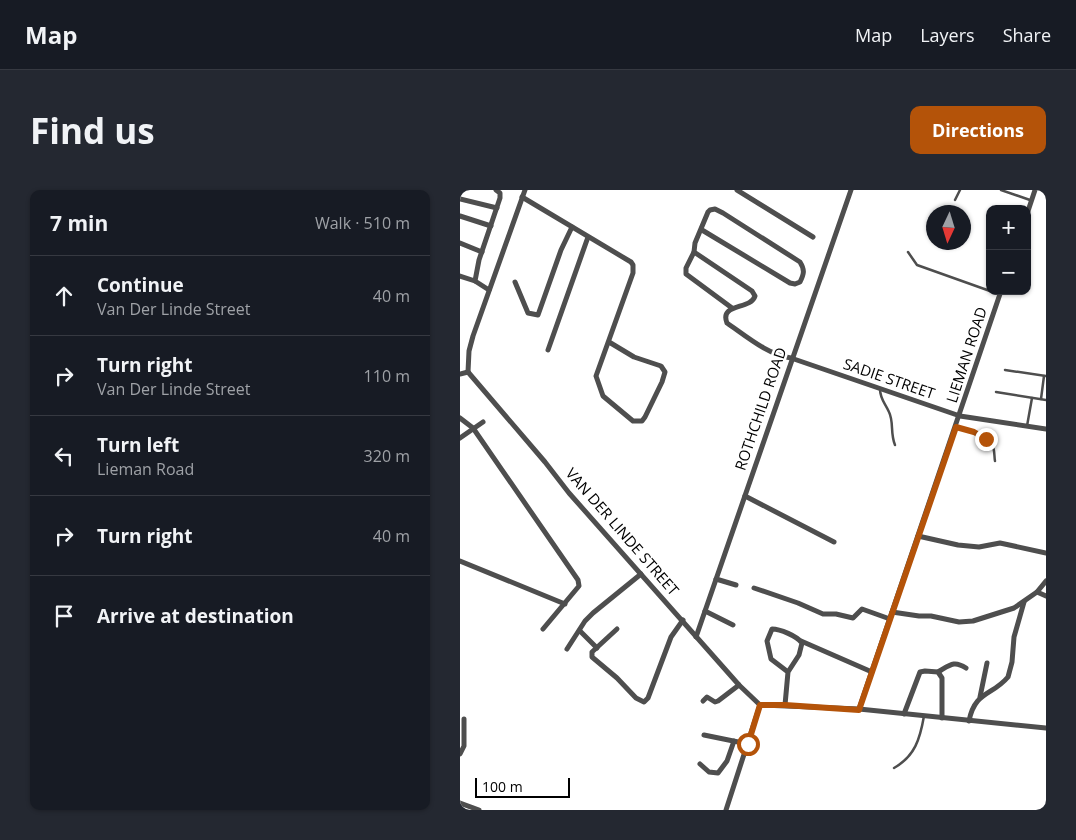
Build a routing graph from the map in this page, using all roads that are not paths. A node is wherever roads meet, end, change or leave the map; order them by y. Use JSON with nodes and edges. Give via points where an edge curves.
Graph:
{"nodes":[{"id":1,"x":496,"y":190,"type":"edge"},
{"id":2,"x":525,"y":190,"type":"edge"},
{"id":3,"x":736,"y":190,"type":"edge"},
{"id":4,"x":843,"y":190,"type":"edge"},
{"id":5,"x":960,"y":190,"type":"edge"},
{"id":6,"x":1002,"y":190,"type":"edge"},
{"id":7,"x":1035,"y":190,"type":"edge"},
{"id":8,"x":850,"y":192,"type":"edge"},
{"id":9,"x":522,"y":197,"type":"junction"},
{"id":10,"x":460,"y":199,"type":"edge"},
{"id":11,"x":955,"y":200,"type":"dead end"},
{"id":12,"x":1032,"y":200,"type":"junction"},
{"id":13,"x":1030,"y":205,"type":"edge"},
{"id":14,"x":497,"y":208,"type":"junction"},
{"id":15,"x":460,"y":216,"type":"edge"},
{"id":16,"x":491,"y":226,"type":"junction"},
{"id":17,"x":572,"y":227,"type":"junction"},
{"id":18,"x":702,"y":230,"type":"junction"},
{"id":19,"x":588,"y":237,"type":"junction"},
{"id":20,"x":813,"y":237,"type":"dead end"},
{"id":21,"x":460,"y":243,"type":"edge"},
{"id":22,"x":482,"y":252,"type":"junction"},
{"id":23,"x":694,"y":252,"type":"junction"},
{"id":24,"x":908,"y":252,"type":"dead end"},
{"id":25,"x":460,"y":276,"type":"edge"},
{"id":26,"x":475,"y":281,"type":"junction"},
{"id":27,"x":515,"y":282,"type":"dead end"},
{"id":28,"x":489,"y":290,"type":"junction"},
{"id":29,"x":986,"y":290,"type":"edge"},
{"id":30,"x":1000,"y":295,"type":"edge"},
{"id":31,"x":732,"y":308,"type":"junction"},
{"id":32,"x":609,"y":342,"type":"junction"},
{"id":33,"x":548,"y":350,"type":"dead end"},
{"id":34,"x":791,"y":358,"type":"junction"},
{"id":35,"x":1005,"y":370,"type":"dead end"},
{"id":36,"x":468,"y":372,"type":"junction"},
{"id":37,"x":460,"y":374,"type":"edge"},
{"id":38,"x":1045,"y":376,"type":"edge"},
{"id":39,"x":880,"y":389,"type":"junction"},
{"id":40,"x":996,"y":392,"type":"dead end"},
{"id":41,"x":1032,"y":398,"type":"junction"},
{"id":42,"x":1041,"y":399,"type":"junction"},
{"id":43,"x":1046,"y":400,"type":"edge"},
{"id":44,"x":960,"y":416,"type":"junction"},
{"id":45,"x":460,"y":418,"type":"edge"},
{"id":46,"x":483,"y":422,"type":"dead end"},
{"id":47,"x":1027,"y":426,"type":"junction"},
{"id":48,"x":956,"y":427,"type":"junction"},
{"id":49,"x":473,"y":428,"type":"junction"},
{"id":50,"x":1046,"y":429,"type":"edge"},
{"id":51,"x":460,"y":438,"type":"edge"},
{"id":52,"x":895,"y":445,"type":"dead end"},
{"id":53,"x":995,"y":461,"type":"dead end"},
{"id":54,"x":745,"y":496,"type":"junction"},
{"id":55,"x":918,"y":536,"type":"junction"},
{"id":56,"x":834,"y":542,"type":"dead end"},
{"id":57,"x":1046,"y":553,"type":"edge"},
{"id":58,"x":460,"y":561,"type":"edge"},
{"id":59,"x":641,"y":574,"type":"junction"},
{"id":60,"x":716,"y":578,"type":"junction"},
{"id":61,"x":1046,"y":581,"type":"edge"},
{"id":62,"x":736,"y":585,"type":"dead end"},
{"id":63,"x":754,"y":588,"type":"dead end"},
{"id":64,"x":1038,"y":592,"type":"junction"},
{"id":65,"x":1046,"y":596,"type":"edge"},
{"id":66,"x":1024,"y":602,"type":"junction"},
{"id":67,"x":564,"y":604,"type":"junction"},
{"id":68,"x":705,"y":610,"type":"junction"},
{"id":69,"x":892,"y":612,"type":"junction"},
{"id":70,"x":890,"y":619,"type":"junction"},
{"id":71,"x":683,"y":620,"type":"junction"},
{"id":72,"x":733,"y":625,"type":"dead end"},
{"id":73,"x":543,"y":629,"type":"dead end"},
{"id":74,"x":617,"y":629,"type":"dead end"},
{"id":75,"x":580,"y":631,"type":"junction"},
{"id":76,"x":696,"y":637,"type":"junction"},
{"id":77,"x":801,"y":641,"type":"junction"},
{"id":78,"x":597,"y":648,"type":"junction"},
{"id":79,"x":567,"y":649,"type":"dead end"},
{"id":80,"x":987,"y":663,"type":"dead end"},
{"id":81,"x":966,"y":668,"type":"dead end"},
{"id":82,"x":788,"y":672,"type":"junction"},
{"id":83,"x":872,"y":672,"type":"junction"},
{"id":84,"x":938,"y":672,"type":"junction"},
{"id":85,"x":739,"y":685,"type":"junction"},
{"id":86,"x":980,"y":697,"type":"junction"},
{"id":87,"x":703,"y":701,"type":"dead end"},
{"id":88,"x":760,"y":705,"type":"junction"},
{"id":89,"x":785,"y":705,"type":"junction"},
{"id":90,"x":859,"y":710,"type":"junction"},
{"id":91,"x":904,"y":714,"type":"junction"},
{"id":92,"x":924,"y":716,"type":"junction"},
{"id":93,"x":942,"y":718,"type":"junction"},
{"id":94,"x":464,"y":719,"type":"dead end"},
{"id":95,"x":969,"y":721,"type":"junction"},
{"id":96,"x":1046,"y":728,"type":"edge"},
{"id":97,"x":704,"y":735,"type":"dead end"},
{"id":98,"x":734,"y":741,"type":"junction"},
{"id":99,"x":748,"y":744,"type":"junction"},
{"id":100,"x":460,"y":754,"type":"edge"},
{"id":101,"x":700,"y":764,"type":"dead end"},
{"id":102,"x":894,"y":768,"type":"dead end"},
{"id":103,"x":460,"y":803,"type":"edge"},
{"id":104,"x":479,"y":810,"type":"edge"},
{"id":105,"x":726,"y":810,"type":"edge"}],
"edges":[{"from":1,"to":14,"type":"street","via":[[501,195]]},
{"from":2,"to":9,"type":"street"},
{"from":3,"to":20,"type":"street"},
{"from":4,"to":8,"type":"street"},
{"from":5,"to":11,"type":"lane"},
{"from":6,"to":12,"type":"lane"},
{"from":7,"to":12,"type":"street"},
{"from":8,"to":34,"type":"street","name":"ROTHCHILD ROAD"},
{"from":9,"to":17,"type":"street"},
{"from":9,"to":28,"type":"street"},
{"from":10,"to":14,"type":"street"},
{"from":12,"to":13,"type":"street"},
{"from":14,"to":16,"type":"street"},
{"from":15,"to":16,"type":"street"},
{"from":16,"to":22,"type":"street"},
{"from":17,"to":19,"type":"street"},
{"from":17,"to":27,"type":"street","via":[[538,315],[528,313]]},
{"from":18,"to":18,"type":"street","via":[[710,210],[723,213],[800,262],[804,271],[800,282],[790,283]]},
{"from":18,"to":23,"type":"street"},
{"from":19,"to":32,"type":"street","via":[[633,266]]},
{"from":19,"to":33,"type":"street"},
{"from":21,"to":22,"type":"street"},
{"from":22,"to":26,"type":"street"},
{"from":23,"to":31,"type":"street","via":[[686,274]]},
{"from":23,"to":31,"type":"street","via":[[754,294],[750,304]]},
{"from":24,"to":29,"type":"lane","via":[[917,265]]},
{"from":25,"to":26,"type":"street"},
{"from":26,"to":28,"type":"street"},
{"from":28,"to":36,"type":"street","via":[[469,351]]},
{"from":30,"to":44,"type":"street","name":"LIEMAN ROAD"},
{"from":31,"to":34,"type":"street","name":"SADIE STREET","via":[[726,316],[727,323],[779,355]]},
{"from":32,"to":32,"type":"street","via":[[634,357],[661,366],[665,372],[642,421],[633,421],[602,396],[596,376]]},
{"from":34,"to":39,"type":"street","name":"SADIE STREET"},
{"from":34,"to":54,"type":"street","name":"ROTHCHILD ROAD"},
{"from":35,"to":38,"type":"lane"},
{"from":36,"to":37,"type":"street"},
{"from":36,"to":59,"type":"street","name":"VAN DER LINDE STREET"},
{"from":38,"to":42,"type":"lane"},
{"from":39,"to":44,"type":"street","name":"SADIE STREET"},
{"from":39,"to":52,"type":"lane","via":[[880,396],[890,413],[891,436]]},
{"from":40,"to":41,"type":"lane"},
{"from":41,"to":42,"type":"lane"},
{"from":41,"to":47,"type":"lane"},
{"from":42,"to":43,"type":"lane"},
{"from":44,"to":47,"type":"street","name":"SADIE STREET"},
{"from":44,"to":48,"type":"street","name":"LIEMAN ROAD"},
{"from":45,"to":49,"type":"street"},
{"from":46,"to":49,"type":"street"},
{"from":47,"to":50,"type":"street","name":"SADIE STREET"},
{"from":48,"to":53,"type":"lane","via":[[986,439],[993,446]]},
{"from":48,"to":55,"type":"street","name":"LIEMAN ROAD"},
{"from":49,"to":51,"type":"street"},
{"from":49,"to":67,"type":"street","via":[[578,580],[579,586]]},
{"from":54,"to":56,"type":"street"},
{"from":54,"to":60,"type":"street","name":"ROTHCHILD ROAD"},
{"from":55,"to":57,"type":"street","via":[[979,547],[1000,543]]},
{"from":55,"to":69,"type":"street","name":"LIEMAN ROAD"},
{"from":58,"to":67,"type":"street"},
{"from":59,"to":71,"type":"street","name":"VAN DER LINDE STREET"},
{"from":59,"to":75,"type":"street","via":[[585,621]]},
{"from":60,"to":62,"type":"street"},
{"from":60,"to":68,"type":"street","name":"ROTHCHILD ROAD"},
{"from":61,"to":64,"type":"street"},
{"from":63,"to":70,"type":"street","via":[[823,614],[853,618],[862,609]]},
{"from":64,"to":65,"type":"street"},
{"from":64,"to":66,"type":"street"},
{"from":66,"to":69,"type":"street","via":[[1005,612],[973,621],[959,622]]},
{"from":66,"to":86,"type":"street","via":[[1008,677]]},
{"from":67,"to":73,"type":"street"},
{"from":68,"to":72,"type":"street"},
{"from":68,"to":76,"type":"street","name":"ROTHCHILD ROAD"},
{"from":69,"to":70,"type":"street","name":"LIEMAN ROAD"},
{"from":70,"to":83,"type":"street","name":"LIEMAN ROAD"},
{"from":71,"to":76,"type":"street","name":"VAN DER LINDE STREET"},
{"from":71,"to":78,"type":"street","via":[[671,637],[646,701],[636,698],[592,657]]},
{"from":74,"to":78,"type":"street"},
{"from":75,"to":78,"type":"street"},
{"from":75,"to":79,"type":"street"},
{"from":76,"to":85,"type":"street","name":"VAN DER LINDE STREET"},
{"from":77,"to":82,"type":"street","via":[[801,650]]},
{"from":77,"to":82,"type":"street","via":[[777,630],[772,629],[769,633],[767,641],[771,659]]},
{"from":77,"to":83,"type":"street"},
{"from":80,"to":86,"type":"street"},
{"from":81,"to":84,"type":"street","via":[[954,664]]},
{"from":82,"to":89,"type":"street"},
{"from":83,"to":90,"type":"street","name":"LIEMAN ROAD"},
{"from":84,"to":91,"type":"street","via":[[920,672]]},
{"from":84,"to":93,"type":"street","via":[[942,678]]},
{"from":85,"to":87,"type":"street","via":[[718,701],[707,697]]},
{"from":85,"to":88,"type":"street","name":"VAN DER LINDE STREET"},
{"from":86,"to":95,"type":"street"},
{"from":88,"to":89,"type":"street"},
{"from":88,"to":99,"type":"street"},
{"from":89,"to":90,"type":"street"},
{"from":90,"to":91,"type":"street"},
{"from":91,"to":92,"type":"street"},
{"from":92,"to":93,"type":"street"},
{"from":92,"to":102,"type":"lane","via":[[919,743],[902,764]]},
{"from":93,"to":95,"type":"street"},
{"from":94,"to":100,"type":"street","via":[[464,746]]},
{"from":95,"to":96,"type":"street"},
{"from":97,"to":98,"type":"street"},
{"from":98,"to":99,"type":"street"},
{"from":98,"to":101,"type":"street","via":[[727,761],[718,773],[709,772]]},
{"from":99,"to":105,"type":"street"},
{"from":103,"to":104,"type":"street"}]}
